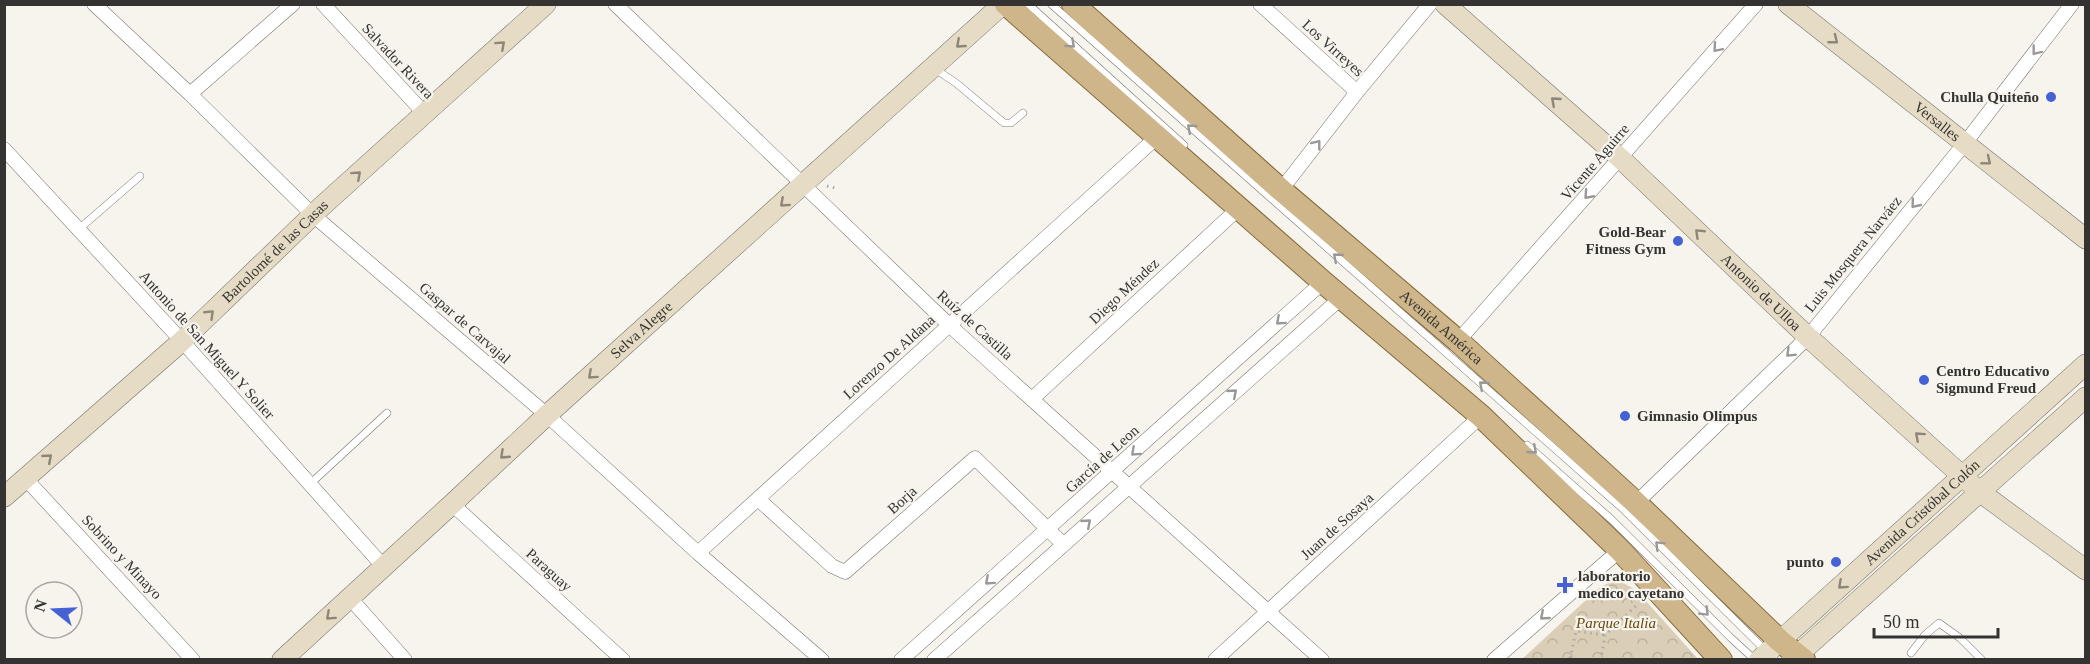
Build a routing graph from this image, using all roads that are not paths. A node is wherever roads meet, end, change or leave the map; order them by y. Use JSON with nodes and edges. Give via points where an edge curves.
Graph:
{"nodes":[{"id":1,"x":94,"y":4,"type":"edge"},
{"id":2,"x":293,"y":4,"type":"edge"},
{"id":3,"x":323,"y":4,"type":"edge"},
{"id":4,"x":546,"y":4,"type":"edge"},
{"id":5,"x":615,"y":4,"type":"edge"},
{"id":6,"x":1005,"y":4,"type":"edge"},
{"id":7,"x":1028,"y":4,"type":"edge"},
{"id":8,"x":1051,"y":4,"type":"edge"},
{"id":9,"x":1073,"y":4,"type":"edge"},
{"id":10,"x":1260,"y":4,"type":"edge"},
{"id":11,"x":1430,"y":4,"type":"edge"},
{"id":12,"x":1445,"y":4,"type":"edge"},
{"id":13,"x":1756,"y":4,"type":"edge"},
{"id":14,"x":1788,"y":4,"type":"edge"},
{"id":15,"x":2072,"y":4,"type":"edge"},
{"id":16,"x":933,"y":67,"type":"junction"},
{"id":17,"x":1358,"y":92,"type":"junction"},
{"id":18,"x":190,"y":94,"type":"junction"},
{"id":19,"x":1023,"y":113,"type":"dead end"},
{"id":20,"x":424,"y":114,"type":"junction"},
{"id":21,"x":1157,"y":137,"type":"junction"},
{"id":22,"x":1965,"y":143,"type":"junction"},
{"id":23,"x":4,"y":149,"type":"edge"},
{"id":24,"x":1193,"y":153,"type":"dead end"},
{"id":25,"x":1620,"y":158,"type":"junction"},
{"id":26,"x":140,"y":177,"type":"dead end"},
{"id":27,"x":803,"y":186,"type":"junction"},
{"id":28,"x":1281,"y":190,"type":"junction"},
{"id":29,"x":1239,"y":208,"type":"junction"},
{"id":30,"x":313,"y":215,"type":"junction"},
{"id":31,"x":79,"y":229,"type":"junction"},
{"id":32,"x":2085,"y":239,"type":"edge"},
{"id":33,"x":1323,"y":282,"type":"junction"},
{"id":34,"x":1342,"y":297,"type":"junction"},
{"id":35,"x":949,"y":325,"type":"junction"},
{"id":36,"x":1808,"y":337,"type":"junction"},
{"id":37,"x":182,"y":341,"type":"junction"},
{"id":38,"x":1458,"y":341,"type":"junction"},
{"id":39,"x":2085,"y":364,"type":"edge"},
{"id":40,"x":1460,"y":387,"type":"dead end"},
{"id":41,"x":2085,"y":397,"type":"edge"},
{"id":42,"x":1032,"y":399,"type":"junction"},
{"id":43,"x":387,"y":413,"type":"dead end"},
{"id":44,"x":547,"y":415,"type":"junction"},
{"id":45,"x":1488,"y":417,"type":"junction"},
{"id":46,"x":1522,"y":441,"type":"dead end"},
{"id":47,"x":1113,"y":471,"type":"junction"},
{"id":48,"x":1963,"y":475,"type":"junction"},
{"id":49,"x":25,"y":478,"type":"junction"},
{"id":50,"x":310,"y":484,"type":"junction"},
{"id":51,"x":1128,"y":485,"type":"junction"},
{"id":52,"x":1980,"y":492,"type":"junction"},
{"id":53,"x":4,"y":497,"type":"edge"},
{"id":54,"x":758,"y":499,"type":"junction"},
{"id":55,"x":1636,"y":503,"type":"junction"},
{"id":56,"x":452,"y":504,"type":"junction"},
{"id":57,"x":1047,"y":529,"type":"junction"},
{"id":58,"x":1063,"y":544,"type":"junction"},
{"id":59,"x":1620,"y":550,"type":"junction"},
{"id":60,"x":698,"y":553,"type":"junction"},
{"id":61,"x":382,"y":566,"type":"junction"},
{"id":62,"x":2085,"y":570,"type":"edge"},
{"id":63,"x":350,"y":598,"type":"junction"},
{"id":64,"x":1268,"y":610,"type":"junction"},
{"id":65,"x":1911,"y":653,"type":"dead end"},
{"id":66,"x":1779,"y":656,"type":"edge"},
{"id":67,"x":622,"y":659,"type":"edge"},
{"id":68,"x":193,"y":660,"type":"edge"},
{"id":69,"x":282,"y":660,"type":"edge"},
{"id":70,"x":405,"y":660,"type":"edge"},
{"id":71,"x":822,"y":660,"type":"edge"},
{"id":72,"x":901,"y":660,"type":"edge"},
{"id":73,"x":934,"y":660,"type":"edge"},
{"id":74,"x":1215,"y":660,"type":"edge"},
{"id":75,"x":1322,"y":660,"type":"edge"},
{"id":76,"x":1494,"y":660,"type":"edge"},
{"id":77,"x":1721,"y":660,"type":"edge"},
{"id":78,"x":1982,"y":660,"type":"edge"}],
"edges":[{"from":1,"to":18,"type":"street","name":"Gaspar de Carvajal"},
{"from":2,"to":18,"type":"street"},
{"from":3,"to":20,"type":"street","name":"Salvador Rivera"},
{"from":20,"to":4,"type":"street","name":"Bartolomé de las Casas","one_way":true},
{"from":5,"to":27,"type":"street","name":"Ruíz de Castilla"},
{"from":6,"to":16,"type":"street","name":"Selva Alegre","one_way":true},
{"from":6,"to":21,"type":"main road"},
{"from":7,"to":24,"type":"lane","one_way":true},
{"from":66,"to":8,"type":"lane","one_way":true,"via":[[1622,508]]},
{"from":9,"to":28,"type":"main road","name":"Avenida América"},
{"from":10,"to":17,"type":"street","name":"Los Virreyes"},
{"from":11,"to":17,"type":"street"},
{"from":25,"to":12,"type":"street","name":"Antonio de Ulloa","one_way":true},
{"from":13,"to":25,"type":"street","name":"Vicente Aguirre","one_way":true},
{"from":14,"to":22,"type":"street","name":"Versalles","one_way":true},
{"from":15,"to":22,"type":"street","name":"Luis Mosquera Narváez","one_way":true},
{"from":16,"to":19,"type":"lane","via":[[1004,123],[1011,123]]},
{"from":16,"to":27,"type":"street","name":"Selva Alegre"},
{"from":28,"to":17,"type":"street","one_way":true},
{"from":18,"to":30,"type":"street","name":"Gaspar de Carvajal"},
{"from":30,"to":20,"type":"street","name":"Bartolomé de las Casas","one_way":true},
{"from":21,"to":29,"type":"main road"},
{"from":21,"to":35,"type":"street","name":"Lorenzo De Aldana"},
{"from":22,"to":32,"type":"street","name":"Versalles","one_way":true},
{"from":22,"to":36,"type":"street","name":"Luis Mosquera Narváez","one_way":true},
{"from":23,"to":31,"type":"street","name":"Antonio de San Miguel Y Solier"},
{"from":36,"to":25,"type":"street","name":"Antonio de Ulloa","one_way":true},
{"from":25,"to":38,"type":"street","name":"Vicente Aguirre","one_way":true},
{"from":26,"to":31,"type":"lane"},
{"from":27,"to":35,"type":"street","name":"Ruíz de Castilla"},
{"from":27,"to":44,"type":"street","name":"Selva Alegre","one_way":true},
{"from":28,"to":38,"type":"main road","name":"Avenida América"},
{"from":29,"to":33,"type":"main road"},
{"from":29,"to":42,"type":"street","name":"Diego Méndez"},
{"from":37,"to":30,"type":"street","name":"Bartolomé de las Casas","one_way":true},
{"from":30,"to":44,"type":"street","name":"Gaspar de Carvajal"},
{"from":31,"to":37,"type":"street","name":"Antonio de San Miguel Y Solier"},
{"from":33,"to":34,"type":"main road"},
{"from":33,"to":47,"type":"street","name":"García de Leon","one_way":true},
{"from":34,"to":45,"type":"main road"},
{"from":51,"to":34,"type":"street","one_way":true},
{"from":35,"to":42,"type":"street","name":"Ruíz de Castilla"},
{"from":35,"to":54,"type":"street","name":"Lorenzo De Aldana"},
{"from":48,"to":36,"type":"street","name":"Antonio de Ulloa","one_way":true},
{"from":36,"to":55,"type":"street","name":"Luis Mosquera Narváez","one_way":true},
{"from":49,"to":37,"type":"street","name":"Bartolomé de las Casas","one_way":true},
{"from":37,"to":50,"type":"street","name":"Antonio de San Miguel Y Solier"},
{"from":38,"to":55,"type":"main road","name":"Avenida América"},
{"from":39,"to":48,"type":"street","name":"Avenida Cristóbal Colón"},
{"from":40,"to":45,"type":"lane"},
{"from":41,"to":52,"type":"street","name":"Avenida Cristóbal Colón"},
{"from":42,"to":47,"type":"street","name":"Ruíz de Castilla"},
{"from":43,"to":50,"type":"lane"},
{"from":44,"to":56,"type":"street","name":"Selva Alegre","one_way":true},
{"from":44,"to":60,"type":"street","name":"Gaspar de Carvajal"},
{"from":45,"to":59,"type":"main road"},
{"from":45,"to":64,"type":"street","name":"Juan de Sosaya"},
{"from":46,"to":66,"type":"lane","one_way":true,"via":[[1611,519],[1731,638]]},
{"from":47,"to":51,"type":"street","name":"Ruíz de Castilla"},
{"from":47,"to":57,"type":"street","name":"García de Leon"},
{"from":48,"to":52,"type":"street","name":"Antonio de Ulloa"},
{"from":48,"to":66,"type":"street","name":"Avenida Cristóbal Colón","one_way":true},
{"from":49,"to":53,"type":"street","name":"Bartolomé de las Casas"},
{"from":49,"to":68,"type":"street","name":"Sobrino y Minayo"},
{"from":50,"to":61,"type":"street","name":"Antonio de San Miguel Y Solier"},
{"from":58,"to":51,"type":"street","one_way":true},
{"from":51,"to":64,"type":"street","name":"Ruíz de Castilla"},
{"from":52,"to":62,"type":"street","name":"Antonio de Ulloa"},
{"from":52,"to":66,"type":"street","name":"Avenida Cristóbal Colón"},
{"from":54,"to":57,"type":"street","name":"Borja","via":[[832,566],[845,572],[975,458]]},
{"from":54,"to":60,"type":"street","name":"Lorenzo De Aldana"},
{"from":55,"to":66,"type":"main road","name":"Avenida América"},
{"from":56,"to":61,"type":"street","name":"Selva Alegre"},
{"from":56,"to":67,"type":"street","name":"Paraguay"},
{"from":57,"to":58,"type":"street","name":"Borja"},
{"from":57,"to":72,"type":"street","name":"García de Leon","one_way":true},
{"from":58,"to":73,"type":"street"},
{"from":59,"to":76,"type":"street","one_way":true},
{"from":59,"to":77,"type":"main road"},
{"from":60,"to":71,"type":"street","name":"Gaspar de Carvajal"},
{"from":61,"to":63,"type":"street","name":"Selva Alegre"},
{"from":63,"to":69,"type":"street","name":"Selva Alegre","one_way":true},
{"from":63,"to":70,"type":"street"},
{"from":64,"to":74,"type":"street","name":"Juan de Sosaya"},
{"from":64,"to":75,"type":"street","name":"Ruíz de Castilla"},
{"from":65,"to":78,"type":"lane","via":[[1940,622]]}]}
